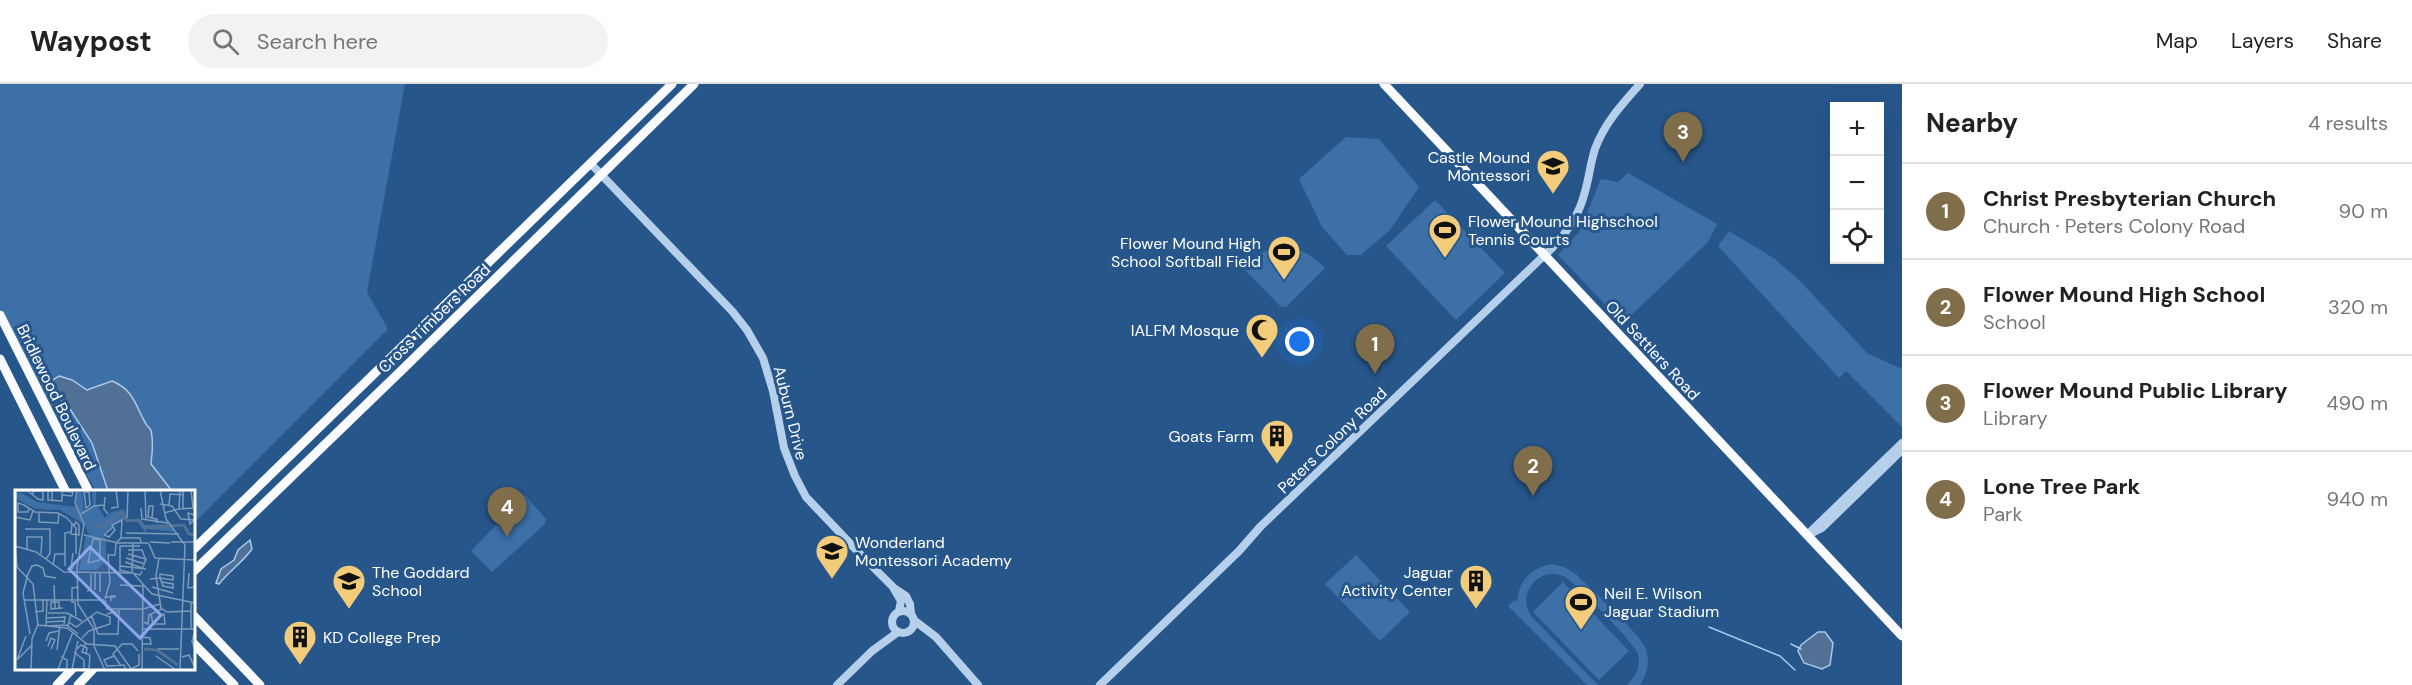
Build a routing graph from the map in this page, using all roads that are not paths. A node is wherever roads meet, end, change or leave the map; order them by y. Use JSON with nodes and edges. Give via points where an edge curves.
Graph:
{"nodes":[{"id":1,"x":672,"y":84,"type":"edge"},
{"id":2,"x":694,"y":84,"type":"edge"},
{"id":3,"x":1384,"y":84,"type":"edge"},
{"id":4,"x":1640,"y":84,"type":"edge"},
{"id":5,"x":591,"y":164,"type":"junction"},
{"id":6,"x":602,"y":175,"type":"junction"},
{"id":7,"x":1544,"y":256,"type":"junction"},
{"id":8,"x":0,"y":315,"type":"edge"},
{"id":9,"x":0,"y":359,"type":"edge"},
{"id":10,"x":1902,"y":442,"type":"edge"},
{"id":11,"x":1902,"y":450,"type":"edge"},
{"id":12,"x":65,"y":490,"type":"edge"},
{"id":13,"x":88,"y":490,"type":"edge"},
{"id":14,"x":1807,"y":535,"type":"junction"},
{"id":15,"x":195,"y":548,"type":"edge"},
{"id":16,"x":195,"y":570,"type":"edge"},
{"id":17,"x":894,"y":588,"type":"junction"},
{"id":18,"x":899,"y":611,"type":"junction"},
{"id":19,"x":195,"y":617,"type":"edge"},
{"id":20,"x":912,"y":621,"type":"junction"},
{"id":21,"x":892,"y":624,"type":"junction"},
{"id":22,"x":898,"y":632,"type":"junction"},
{"id":23,"x":1902,"y":636,"type":"edge"},
{"id":24,"x":195,"y":645,"type":"edge"},
{"id":25,"x":872,"y":651,"type":"junction"},
{"id":26,"x":72,"y":670,"type":"edge"},
{"id":27,"x":93,"y":670,"type":"edge"},
{"id":28,"x":255,"y":683,"type":"edge"},
{"id":29,"x":57,"y":685,"type":"edge"},
{"id":30,"x":78,"y":685,"type":"edge"},
{"id":31,"x":234,"y":685,"type":"edge"},
{"id":32,"x":837,"y":685,"type":"edge"},
{"id":33,"x":978,"y":685,"type":"edge"},
{"id":34,"x":1100,"y":685,"type":"edge"}],
"edges":[{"from":1,"to":5,"type":"main road","name":"Cross Timbers Road"},
{"from":2,"to":6,"type":"main road","name":"Cross Timbers Road"},
{"from":3,"to":7,"type":"main road","name":"Old Settlers Road"},
{"from":4,"to":7,"type":"street","name":"Peters Colony Road","via":[[1603,132],[1578,213]]},
{"from":5,"to":6,"type":"street","name":"Auburn Drive"},
{"from":5,"to":15,"type":"main road","name":"Cross Timbers Road"},
{"from":6,"to":16,"type":"main road","name":"Cross Timbers Road"},
{"from":6,"to":17,"type":"street","name":"Auburn Drive","via":[[747,330],[764,358],[784,448],[806,497]]},
{"from":7,"to":14,"type":"main road","name":"Old Settlers Road"},
{"from":7,"to":34,"type":"street","name":"Peters Colony Road"},
{"from":8,"to":13,"type":"main road","name":"Bridlewood Boulevard"},
{"from":9,"to":12,"type":"main road","name":"Bridlewood Boulevard"},
{"from":10,"to":14,"type":"street"},
{"from":11,"to":14,"type":"street","via":[[1822,528]]},
{"from":14,"to":23,"type":"main road","name":"Old Settlers Road"},
{"from":17,"to":18,"type":"street","via":[[901,601]]},
{"from":17,"to":20,"type":"street","name":"Auburn Drive","via":[[906,596]]},
{"from":18,"to":20,"type":"street","via":[[904,610]]},
{"from":18,"to":21,"type":"street"},
{"from":19,"to":28,"type":"main road"},
{"from":20,"to":22,"type":"street","via":[[903,633]]},
{"from":20,"to":33,"type":"street","via":[[938,641]]},
{"from":21,"to":22,"type":"street"},
{"from":21,"to":25,"type":"street"},
{"from":22,"to":25,"type":"street"},
{"from":24,"to":31,"type":"main road"},
{"from":25,"to":32,"type":"street"},
{"from":26,"to":29,"type":"main road"},
{"from":27,"to":30,"type":"main road"}]}
